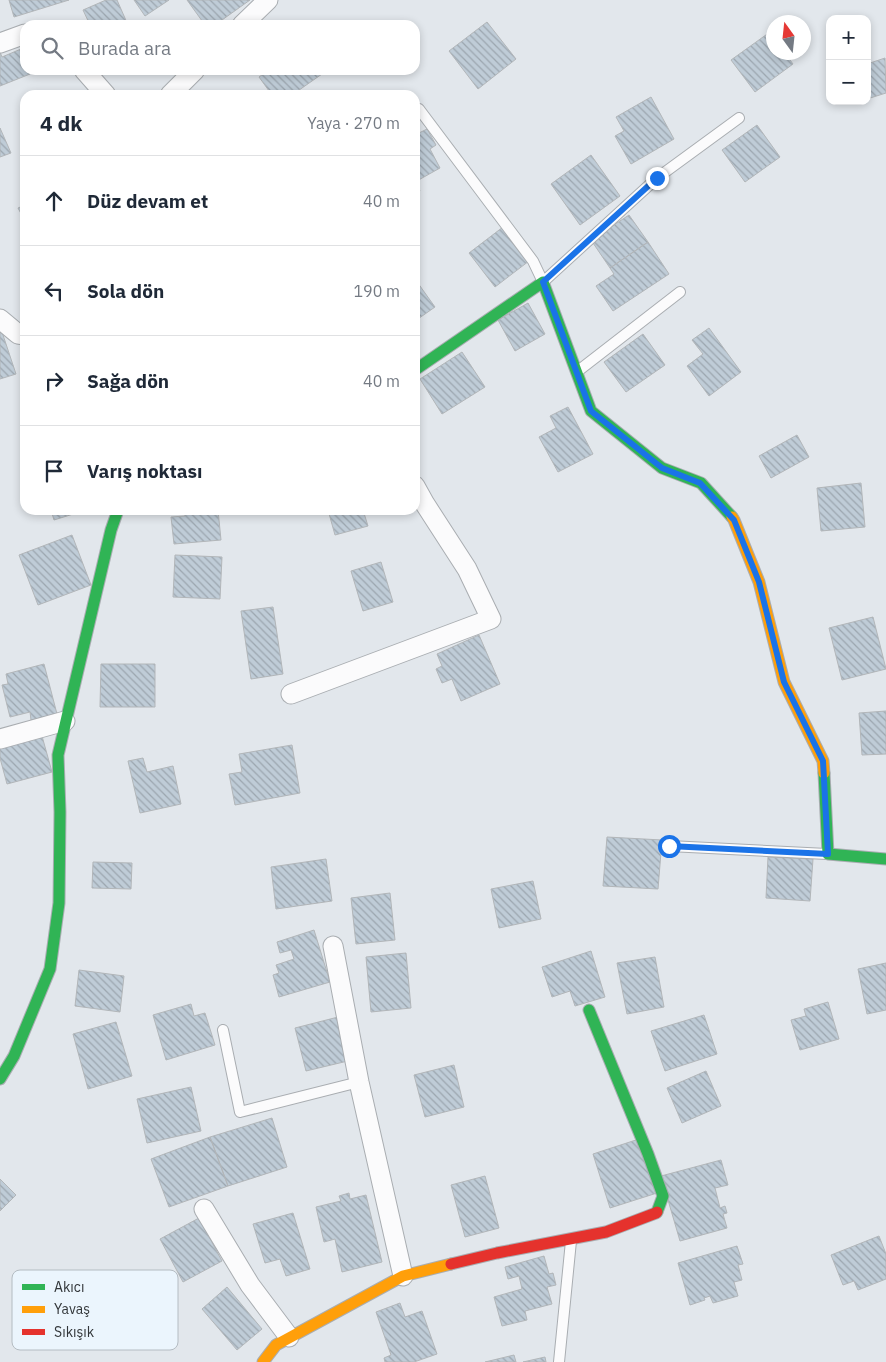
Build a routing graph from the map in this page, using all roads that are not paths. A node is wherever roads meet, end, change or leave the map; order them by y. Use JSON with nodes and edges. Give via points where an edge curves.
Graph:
{"nodes":[{"id":1,"x":268,"y":0,"type":"edge"},
{"id":2,"x":247,"y":20,"type":"edge"},
{"id":3,"x":20,"y":36,"type":"edge"},
{"id":4,"x":0,"y":43,"type":"edge"},
{"id":5,"x":88,"y":75,"type":"edge"},
{"id":6,"x":191,"y":75,"type":"edge"},
{"id":7,"x":102,"y":90,"type":"edge"},
{"id":8,"x":175,"y":90,"type":"edge"},
{"id":9,"x":420,"y":110,"type":"edge"},
{"id":10,"x":739,"y":118,"type":"dead end"},
{"id":11,"x":543,"y":282,"type":"junction"},
{"id":12,"x":680,"y":292,"type":"dead end"},
{"id":13,"x":0,"y":319,"type":"edge"},
{"id":14,"x":20,"y":334,"type":"edge"},
{"id":15,"x":420,"y":367,"type":"edge"},
{"id":16,"x":577,"y":371,"type":"junction"},
{"id":17,"x":420,"y":495,"type":"edge"},
{"id":18,"x":116,"y":515,"type":"edge"},
{"id":19,"x":292,"y":694,"type":"dead end"},
{"id":20,"x":65,"y":721,"type":"junction"},
{"id":21,"x":0,"y":739,"type":"edge"},
{"id":22,"x":669,"y":846,"type":"dead end"},
{"id":23,"x":828,"y":854,"type":"junction"},
{"id":24,"x":886,"y":859,"type":"edge"},
{"id":25,"x":332,"y":946,"type":"dead end"},
{"id":26,"x":589,"y":1010,"type":"dead end"},
{"id":27,"x":223,"y":1030,"type":"dead end"},
{"id":28,"x":0,"y":1079,"type":"edge"},
{"id":29,"x":359,"y":1082,"type":"junction"},
{"id":30,"x":204,"y":1209,"type":"dead end"},
{"id":31,"x":571,"y":1239,"type":"junction"},
{"id":32,"x":403,"y":1276,"type":"junction"},
{"id":33,"x":289,"y":1337,"type":"junction"},
{"id":34,"x":263,"y":1362,"type":"edge"},
{"id":35,"x":559,"y":1362,"type":"edge"}],
"edges":[{"from":1,"to":2,"type":"street"},
{"from":3,"to":4,"type":"street"},
{"from":5,"to":7,"type":"street"},
{"from":6,"to":8,"type":"street"},
{"from":9,"to":11,"type":"lane","via":[[534,261]]},
{"from":10,"to":11,"type":"lane","via":[[657,178]]},
{"from":11,"to":15,"type":"street"},
{"from":11,"to":16,"type":"street"},
{"from":12,"to":16,"type":"lane"},
{"from":13,"to":14,"type":"street"},
{"from":16,"to":23,"type":"street","via":[[591,411],[662,468],[700,483],[734,520],[759,582],[784,682],[823,761]]},
{"from":17,"to":19,"type":"street","via":[[467,569],[491,620]]},
{"from":18,"to":20,"type":"street"},
{"from":20,"to":21,"type":"street"},
{"from":20,"to":28,"type":"street","via":[[58,755],[59,903],[50,969],[14,1056]]},
{"from":22,"to":23,"type":"lane"},
{"from":23,"to":24,"type":"street"},
{"from":25,"to":29,"type":"street"},
{"from":26,"to":31,"type":"street","via":[[663,1196],[656,1213],[606,1232]]},
{"from":27,"to":29,"type":"lane","via":[[240,1112]]},
{"from":29,"to":32,"type":"street"},
{"from":30,"to":33,"type":"street","via":[[250,1285]]},
{"from":31,"to":32,"type":"street"},
{"from":31,"to":35,"type":"lane"},
{"from":32,"to":33,"type":"street"},
{"from":33,"to":34,"type":"street","via":[[276,1345]]}]}
